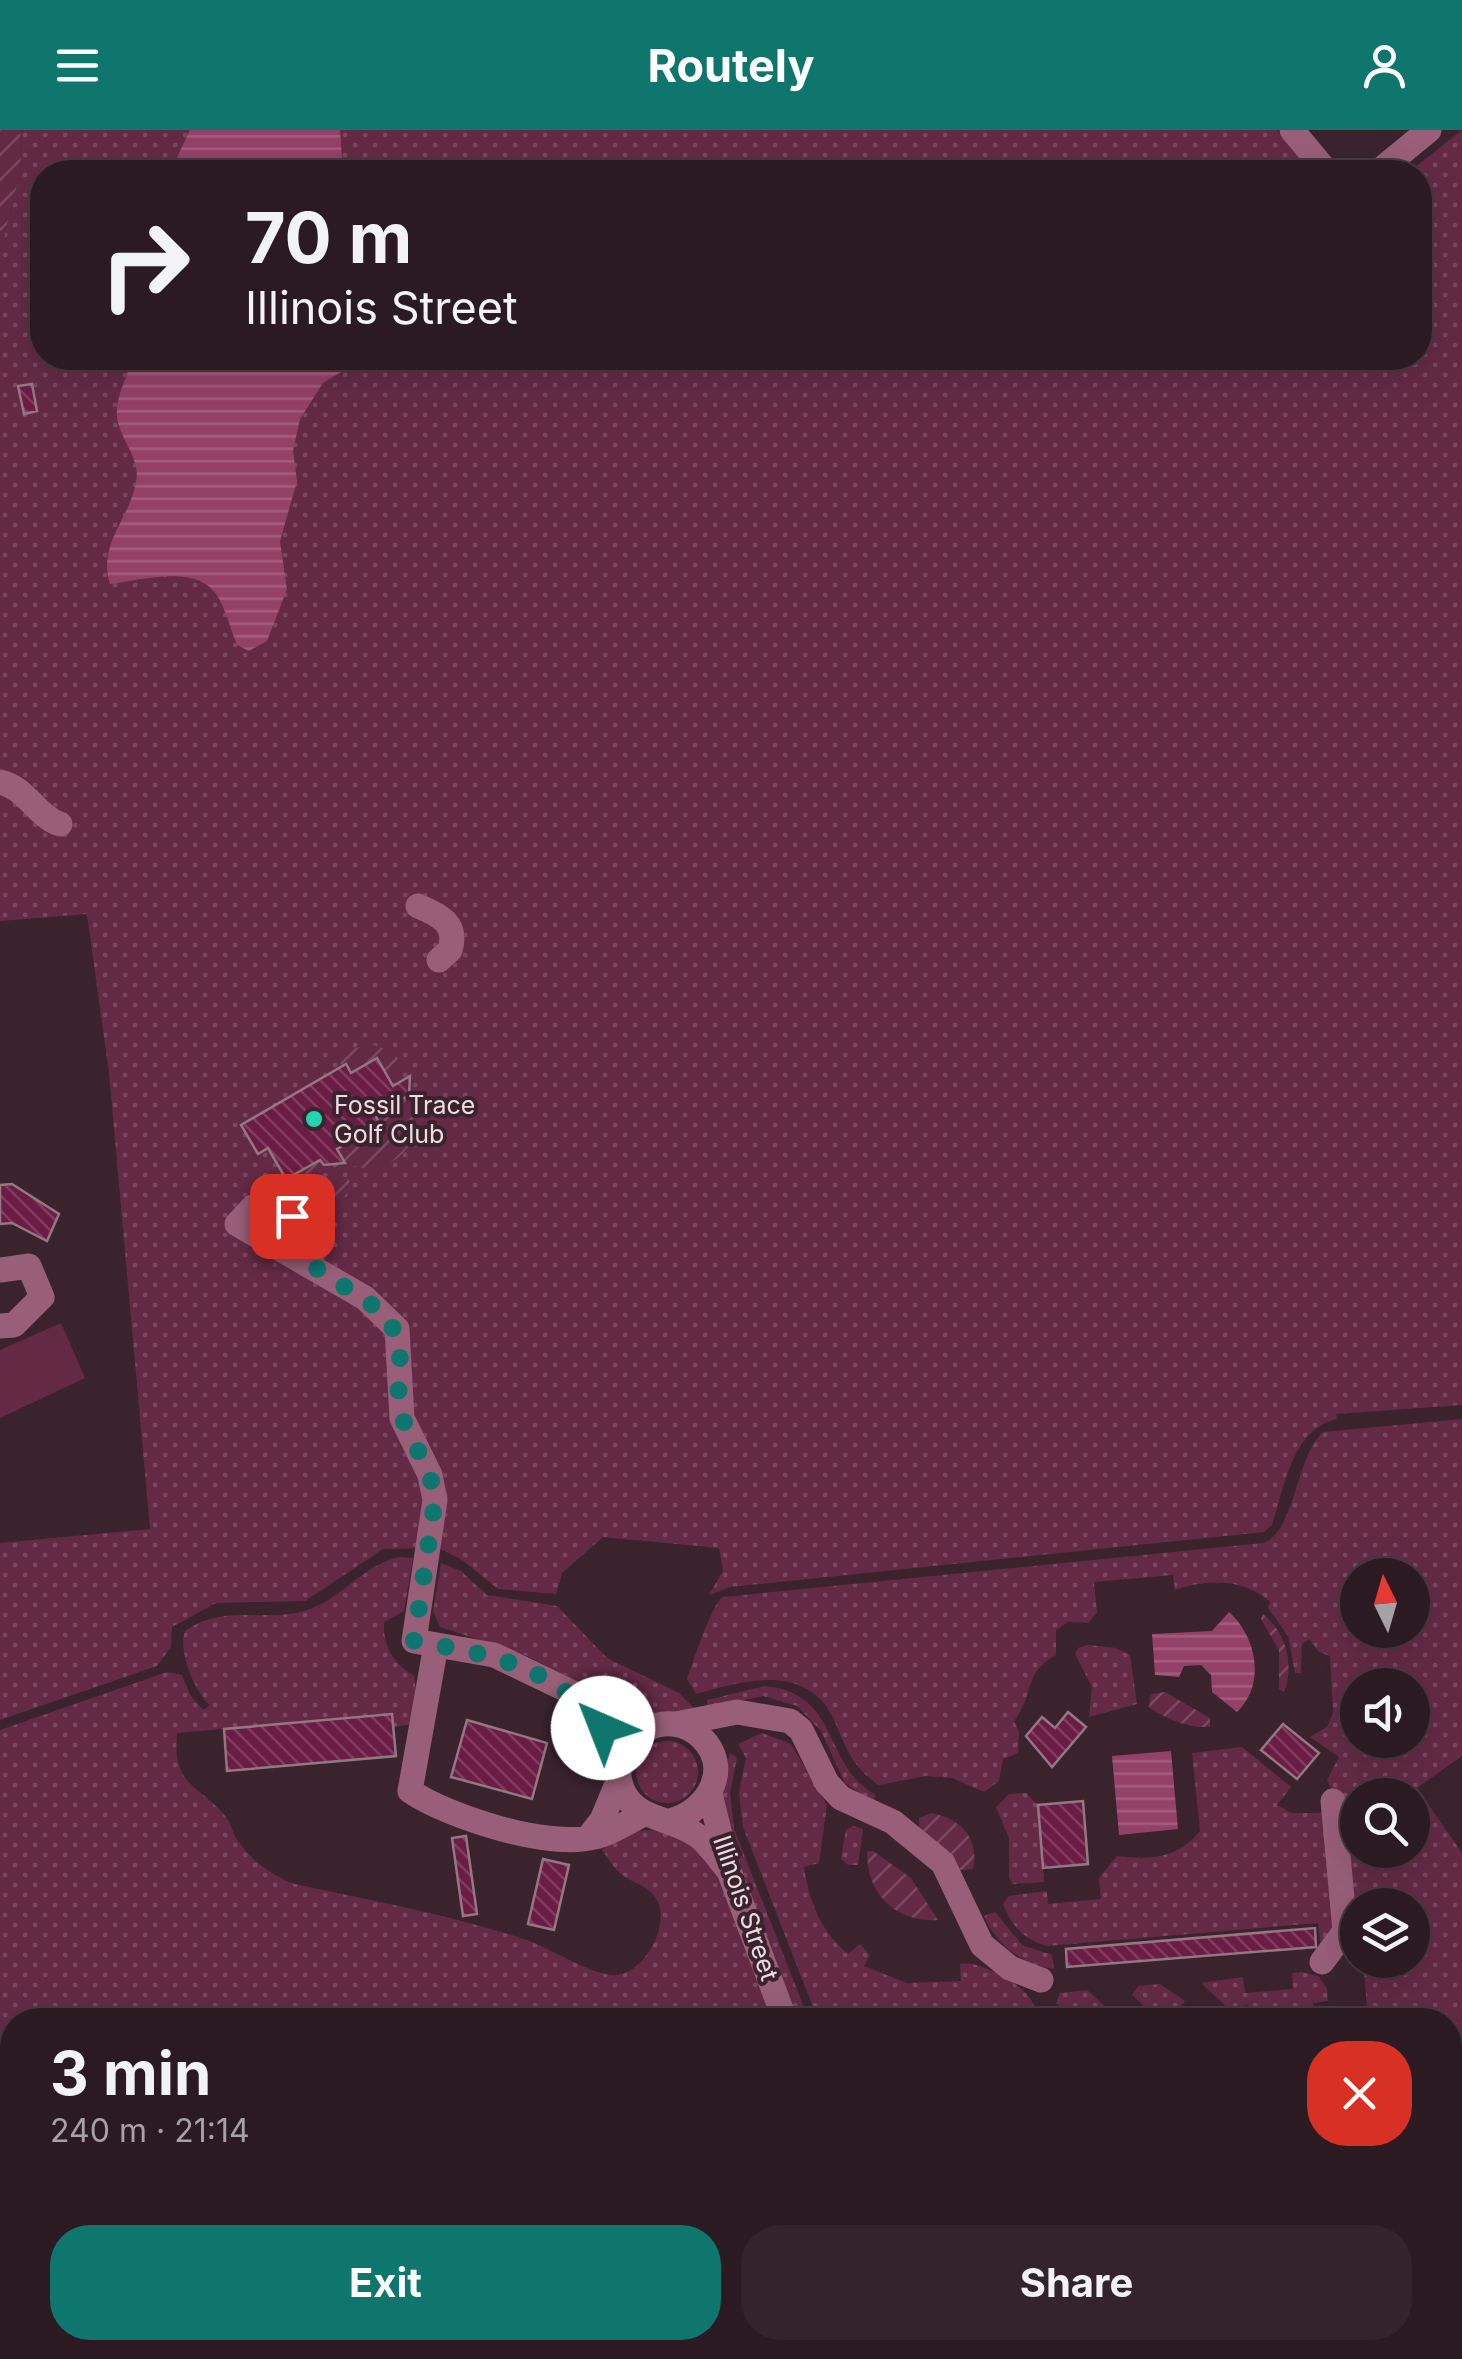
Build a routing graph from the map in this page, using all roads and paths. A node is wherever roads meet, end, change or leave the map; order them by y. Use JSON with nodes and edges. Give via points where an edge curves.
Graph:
{"nodes":[{"id":1,"x":1292,"y":130,"type":"edge"},
{"id":2,"x":1430,"y":130,"type":"edge"},
{"id":3,"x":1317,"y":160,"type":"edge"},
{"id":4,"x":1393,"y":160,"type":"edge"},
{"id":5,"x":0,"y":782,"type":"edge"},
{"id":6,"x":60,"y":824,"type":"dead end"},
{"id":7,"x":418,"y":906,"type":"dead end"},
{"id":8,"x":438,"y":960,"type":"dead end"},
{"id":9,"x":252,"y":1220,"type":"dead end"},
{"id":10,"x":0,"y":1270,"type":"edge"},
{"id":11,"x":0,"y":1326,"type":"edge"},
{"id":12,"x":425,"y":1643,"type":"junction"},
{"id":13,"x":578,"y":1697,"type":"junction"},
{"id":14,"x":767,"y":1714,"type":"junction"},
{"id":15,"x":676,"y":1724,"type":"junction"},
{"id":16,"x":646,"y":1728,"type":"junction"},
{"id":17,"x":715,"y":1763,"type":"junction"},
{"id":18,"x":620,"y":1768,"type":"junction"},
{"id":19,"x":710,"y":1794,"type":"junction"},
{"id":20,"x":1332,"y":1801,"type":"dead end"},
{"id":21,"x":644,"y":1814,"type":"junction"},
{"id":22,"x":672,"y":1820,"type":"junction"},
{"id":23,"x":588,"y":1838,"type":"junction"},
{"id":24,"x":728,"y":1871,"type":"junction"},
{"id":25,"x":1322,"y":1962,"type":"dead end"},
{"id":26,"x":1042,"y":1980,"type":"dead end"},
{"id":27,"x":780,"y":2008,"type":"edge"}],
"edges":[{"from":1,"to":3,"type":"street"},
{"from":2,"to":4,"type":"street"},
{"from":5,"to":6,"type":"street","via":[[24,792]]},
{"from":7,"to":8,"type":"street","via":[[446,920],[452,931],[450,950]]},
{"from":9,"to":12,"type":"street","via":[[383,1312],[397,1330],[402,1418],[435,1500]]},
{"from":10,"to":11,"type":"street","via":[[29,1266],[42,1297],[14,1326]]},
{"from":12,"to":13,"type":"street","via":[[494,1655]]},
{"from":12,"to":23,"type":"street","via":[[410,1790],[438,1810],[522,1832]]},
{"from":13,"to":16,"type":"street"},
{"from":13,"to":18,"type":"street"},
{"from":14,"to":15,"type":"street","via":[[737,1712]]},
{"from":14,"to":17,"type":"street","via":[[726,1738]]},
{"from":14,"to":26,"type":"street","via":[[800,1730],[841,1798],[893,1822],[943,1863],[982,1945],[1010,1968]]},
{"from":15,"to":16,"type":"street"},
{"from":15,"to":17,"type":"street","via":[[701,1736]]},
{"from":16,"to":18,"type":"street"},
{"from":17,"to":19,"type":"street"},
{"from":18,"to":21,"type":"street","via":[[632,1806]]},
{"from":18,"to":23,"type":"street","via":[[602,1820]]},
{"from":19,"to":22,"type":"street","via":[[688,1816]]},
{"from":19,"to":24,"type":"street","name":"Illinois Street"},
{"from":20,"to":25,"type":"street","via":[[1345,1931]]},
{"from":21,"to":22,"type":"street"},
{"from":21,"to":23,"type":"street"},
{"from":22,"to":24,"type":"street","via":[[701,1838]]},
{"from":24,"to":27,"type":"street","name":"Illinois Street"}]}
